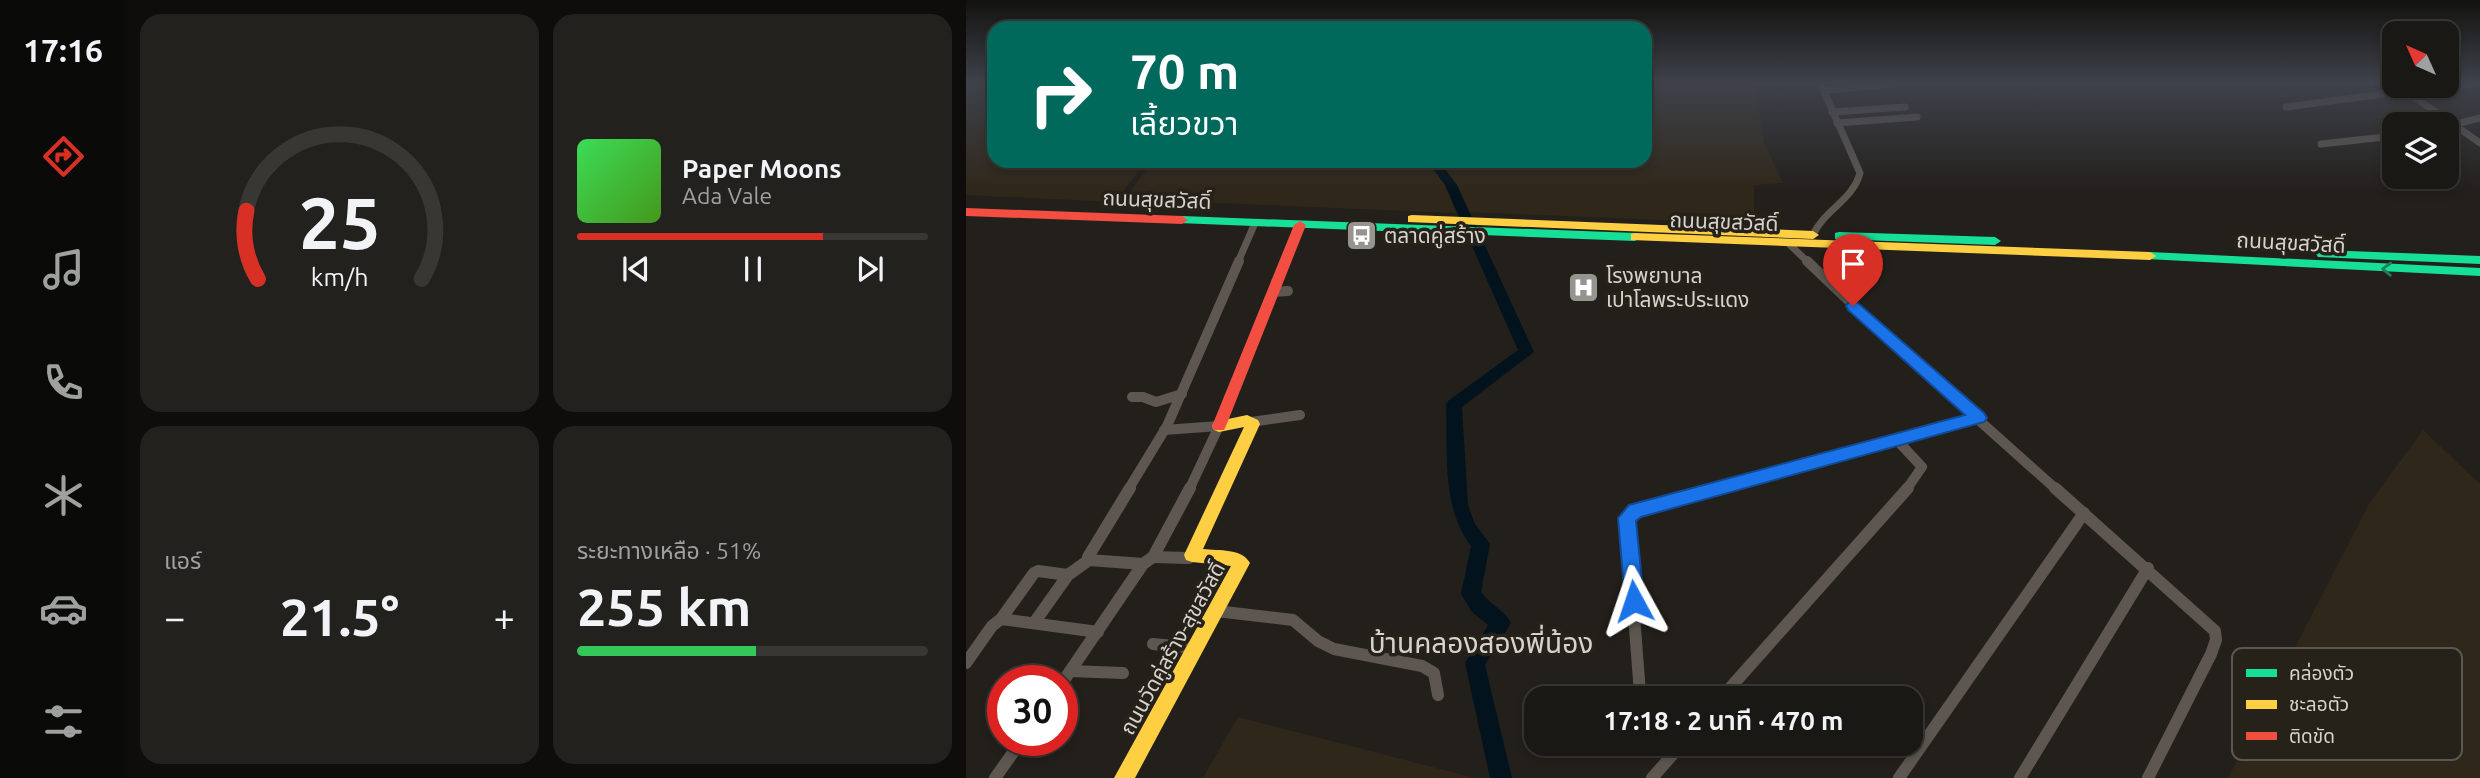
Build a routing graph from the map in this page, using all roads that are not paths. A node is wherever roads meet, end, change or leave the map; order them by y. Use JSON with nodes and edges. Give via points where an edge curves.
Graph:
{"nodes":[{"id":1,"x":1835,"y":118,"type":"edge"},
{"id":2,"x":1900,"y":118,"type":"edge"},
{"id":3,"x":2479,"y":118,"type":"edge"},
{"id":4,"x":1837,"y":123,"type":"junction"},
{"id":5,"x":2459,"y":124,"type":"edge"},
{"id":6,"x":2459,"y":131,"type":"edge"},
{"id":7,"x":2382,"y":137,"type":"edge"},
{"id":8,"x":2480,"y":143,"type":"edge"},
{"id":9,"x":2321,"y":144,"type":"dead end"},
{"id":10,"x":966,"y":202,"type":"edge"},
{"id":11,"x":966,"y":212,"type":"edge"},
{"id":12,"x":1255,"y":223,"type":"junction"},
{"id":13,"x":1300,"y":225,"type":"junction"},
{"id":14,"x":1463,"y":226,"type":"junction"},
{"id":15,"x":1484,"y":227,"type":"junction"},
{"id":16,"x":1813,"y":235,"type":"junction"},
{"id":17,"x":1790,"y":245,"type":"junction"},
{"id":18,"x":2480,"y":260,"type":"edge"},
{"id":19,"x":2480,"y":272,"type":"edge"},
{"id":20,"x":1288,"y":291,"type":"dead end"},
{"id":21,"x":1273,"y":292,"type":"junction"},
{"id":22,"x":1182,"y":394,"type":"junction"},
{"id":23,"x":1132,"y":397,"type":"dead end"},
{"id":24,"x":1300,"y":415,"type":"dead end"},
{"id":25,"x":1978,"y":418,"type":"junction"},
{"id":26,"x":1251,"y":422,"type":"junction"},
{"id":27,"x":1219,"y":426,"type":"junction"},
{"id":28,"x":1164,"y":430,"type":"junction"},
{"id":29,"x":1896,"y":439,"type":"junction"},
{"id":30,"x":2084,"y":513,"type":"junction"},
{"id":31,"x":1192,"y":555,"type":"junction"},
{"id":32,"x":1089,"y":560,"type":"junction"},
{"id":33,"x":1148,"y":561,"type":"junction"},
{"id":34,"x":2148,"y":568,"type":"junction"},
{"id":35,"x":1068,"y":575,"type":"junction"},
{"id":36,"x":1216,"y":611,"type":"junction"},
{"id":37,"x":1001,"y":619,"type":"junction"},
{"id":38,"x":1034,"y":623,"type":"junction"},
{"id":39,"x":1098,"y":632,"type":"junction"},
{"id":40,"x":1153,"y":644,"type":"dead end"},
{"id":41,"x":1195,"y":648,"type":"junction"},
{"id":42,"x":966,"y":663,"type":"edge"},
{"id":43,"x":1074,"y":665,"type":"edge"},
{"id":44,"x":1078,"y":671,"type":"edge"},
{"id":45,"x":1123,"y":673,"type":"dead end"},
{"id":46,"x":1639,"y":686,"type":"edge"},
{"id":47,"x":1732,"y":686,"type":"edge"},
{"id":48,"x":1437,"y":695,"type":"dead end"},
{"id":49,"x":1011,"y":756,"type":"edge"},
{"id":50,"x":1671,"y":756,"type":"edge"},
{"id":51,"x":995,"y":778,"type":"edge"},
{"id":52,"x":1124,"y":778,"type":"edge"},
{"id":53,"x":1652,"y":778,"type":"edge"},
{"id":54,"x":1899,"y":778,"type":"edge"},
{"id":55,"x":2020,"y":778,"type":"edge"},
{"id":56,"x":2148,"y":778,"type":"edge"}],
"edges":[{"from":1,"to":4,"type":"street"},
{"from":2,"to":4,"type":"street"},
{"from":3,"to":5,"type":"street"},
{"from":4,"to":16,"type":"street","via":[[1860,181],[1816,223]]},
{"from":6,"to":8,"type":"street"},
{"from":7,"to":9,"type":"street"},
{"from":10,"to":14,"type":"main road","name":"ถนนสุขสวัสดิ์"},
{"from":11,"to":12,"type":"main road","name":"ถนนสุขสวัสดิ์"},
{"from":12,"to":13,"type":"main road","name":"ถนนสุขสวัสดิ์"},
{"from":12,"to":22,"type":"street"},
{"from":13,"to":14,"type":"main road","name":"ถนนสุขสวัสดิ์"},
{"from":13,"to":21,"type":"main road"},
{"from":14,"to":15,"type":"main road","name":"ถนนสุขสวัสดิ์"},
{"from":15,"to":16,"type":"main road","name":"ถนนสุขสวัสดิ์"},
{"from":15,"to":17,"type":"main road","name":"ถนนสุขสวัสดิ์"},
{"from":16,"to":18,"type":"main road","name":"ถนนสุขสวัสดิ์"},
{"from":19,"to":17,"type":"main road","name":"ถนนสุขสวัสดิ์","one_way":true},
{"from":17,"to":25,"type":"street"},
{"from":20,"to":21,"type":"street"},
{"from":21,"to":27,"type":"main road"},
{"from":22,"to":23,"type":"street","via":[[1156,402]]},
{"from":22,"to":28,"type":"street"},
{"from":24,"to":26,"type":"street"},
{"from":25,"to":29,"type":"street"},
{"from":25,"to":30,"type":"street"},
{"from":26,"to":27,"type":"main road"},
{"from":26,"to":31,"type":"main road","name":"ถนนวัดคู่สร้าง-สุขสวัสดิ์"},
{"from":27,"to":28,"type":"street"},
{"from":27,"to":33,"type":"street"},
{"from":28,"to":32,"type":"street"},
{"from":29,"to":46,"type":"street","via":[[1630,514],[1627,525]]},
{"from":29,"to":47,"type":"street","via":[[1922,467],[1917,478]]},
{"from":30,"to":34,"type":"street"},
{"from":30,"to":54,"type":"street"},
{"from":31,"to":33,"type":"street"},
{"from":31,"to":36,"type":"main road","name":"ถนนวัดคู่สร้าง-สุขสวัสดิ์","via":[[1242,563]]},
{"from":32,"to":33,"type":"street"},
{"from":32,"to":35,"type":"street"},
{"from":33,"to":39,"type":"street"},
{"from":34,"to":55,"type":"street"},
{"from":34,"to":56,"type":"street","via":[[2217,635]]},
{"from":35,"to":37,"type":"street","via":[[1034,573]]},
{"from":35,"to":38,"type":"street"},
{"from":36,"to":41,"type":"main road","name":"ถนนวัดคู่สร้าง-สุขสวัสดิ์"},
{"from":36,"to":48,"type":"street","via":[[1293,620],[1321,644],[1418,664],[1434,673]]},
{"from":37,"to":38,"type":"street"},
{"from":37,"to":42,"type":"street"},
{"from":38,"to":39,"type":"street"},
{"from":39,"to":43,"type":"street"},
{"from":40,"to":41,"type":"street"},
{"from":41,"to":52,"type":"main road","name":"ถนนวัดคู่สร้าง-สุขสวัสดิ์"},
{"from":44,"to":45,"type":"street"},
{"from":49,"to":51,"type":"street"},
{"from":50,"to":53,"type":"street"}]}
